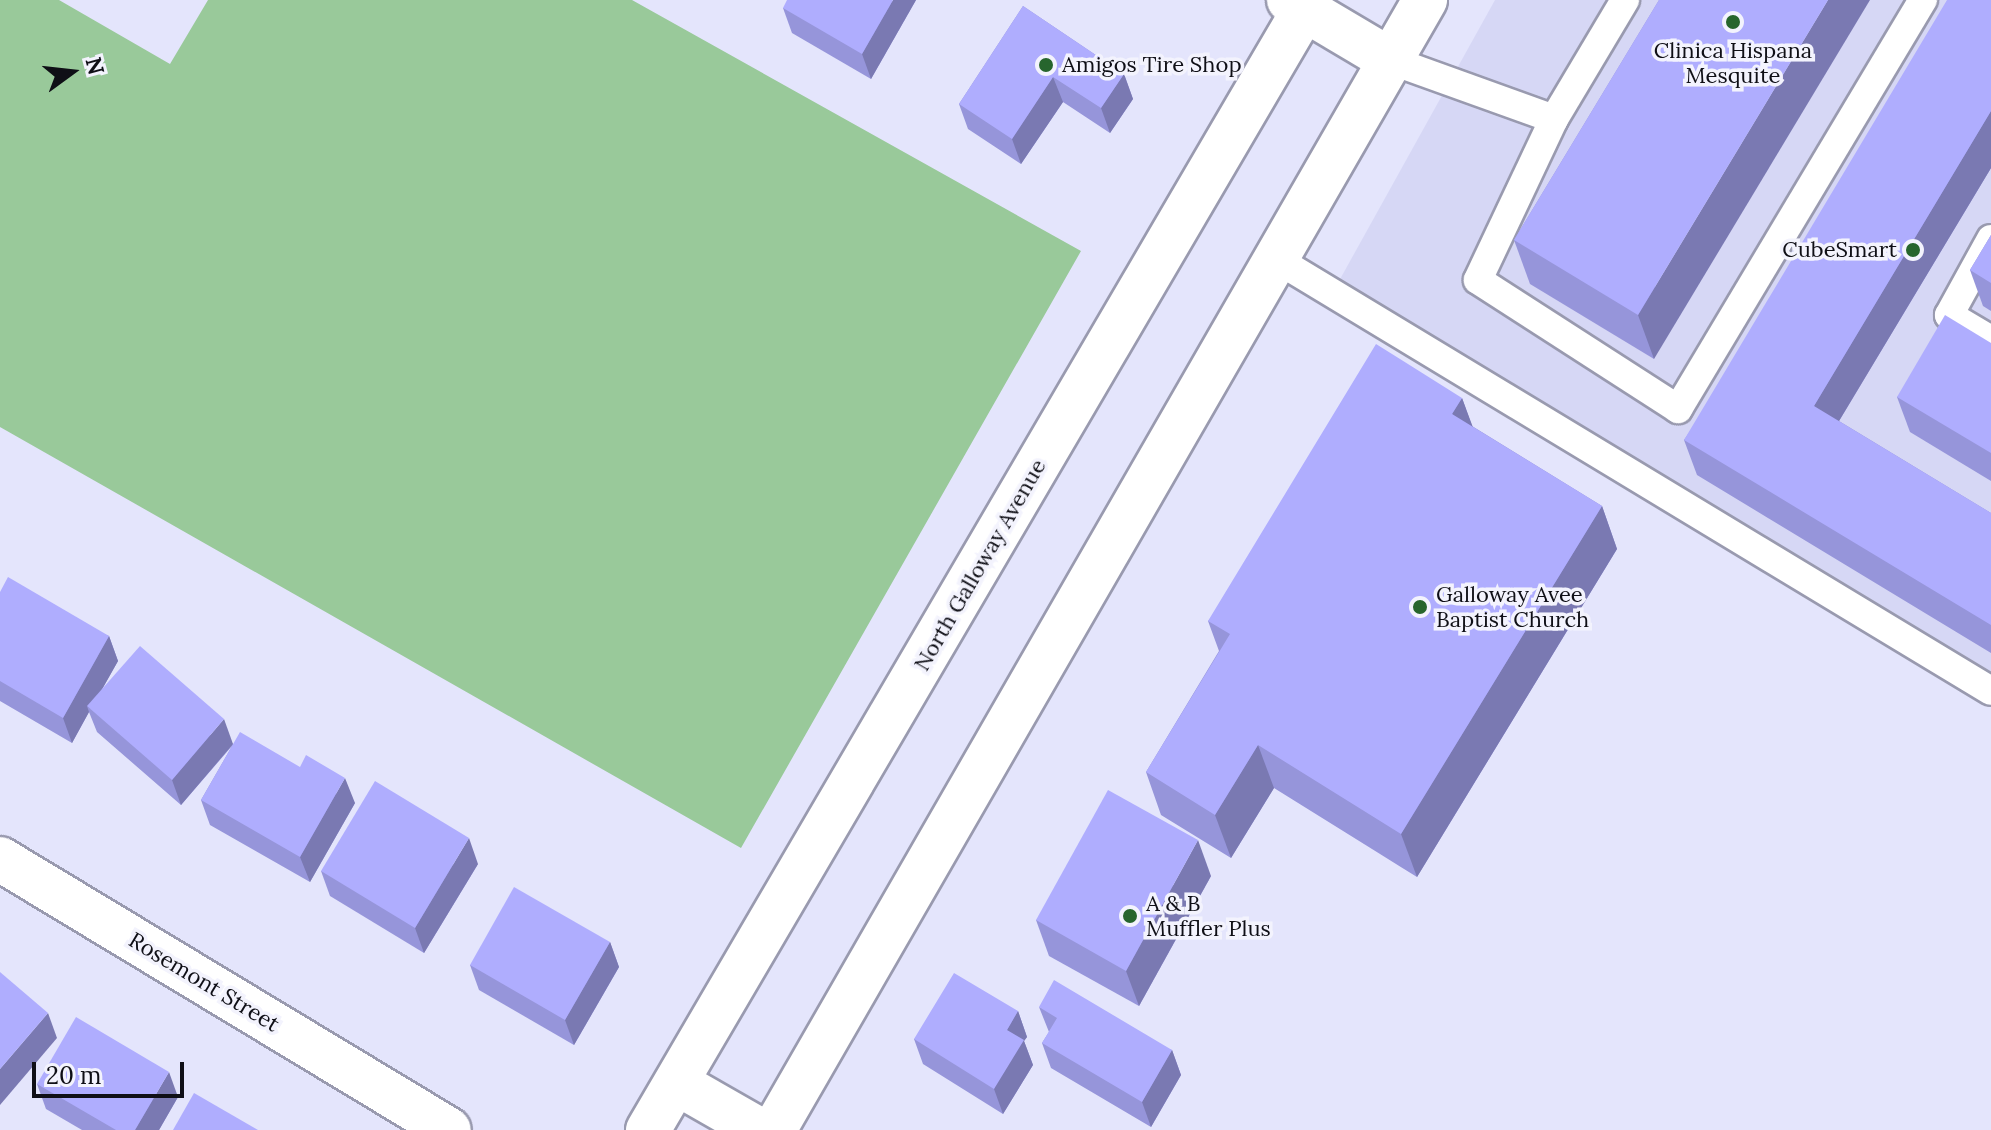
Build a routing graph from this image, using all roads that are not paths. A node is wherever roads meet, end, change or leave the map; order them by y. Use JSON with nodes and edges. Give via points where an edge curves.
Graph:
{"nodes":[{"id":1,"x":1425,"y":0,"type":"edge"},
{"id":2,"x":1625,"y":0,"type":"edge"},
{"id":3,"x":1923,"y":0,"type":"edge"},
{"id":4,"x":1301,"y":3,"type":"edge"},
{"id":5,"x":1390,"y":60,"type":"junction"},
{"id":6,"x":1554,"y":119,"type":"junction"},
{"id":7,"x":1991,"y":239,"type":"edge"},
{"id":8,"x":1276,"y":259,"type":"junction"},
{"id":9,"x":1991,"y":340,"type":"edge"},
{"id":10,"x":1991,"y":691,"type":"edge"},
{"id":11,"x":0,"y":859,"type":"edge"},
{"id":12,"x":677,"y":1083,"type":"junction"},
{"id":13,"x":449,"y":1130,"type":"edge"},
{"id":14,"x":648,"y":1130,"type":"edge"},
{"id":15,"x":759,"y":1130,"type":"edge"},
{"id":16,"x":774,"y":1130,"type":"edge"}],
"edges":[{"from":1,"to":5,"type":"main road"},
{"from":2,"to":6,"type":"lane"},
{"from":3,"to":6,"type":"lane","via":[[1678,409],[1478,280]]},
{"from":4,"to":5,"type":"main road"},
{"from":4,"to":12,"type":"main road","name":"North Galloway Avenue"},
{"from":5,"to":6,"type":"lane"},
{"from":5,"to":8,"type":"main road"},
{"from":7,"to":9,"type":"lane","via":[[1949,315]]},
{"from":8,"to":10,"type":"lane"},
{"from":8,"to":16,"type":"main road"},
{"from":11,"to":13,"type":"main road","name":"Rosemont Street"},
{"from":12,"to":14,"type":"main road","name":"North Galloway Avenue"},
{"from":12,"to":15,"type":"main road"}]}
